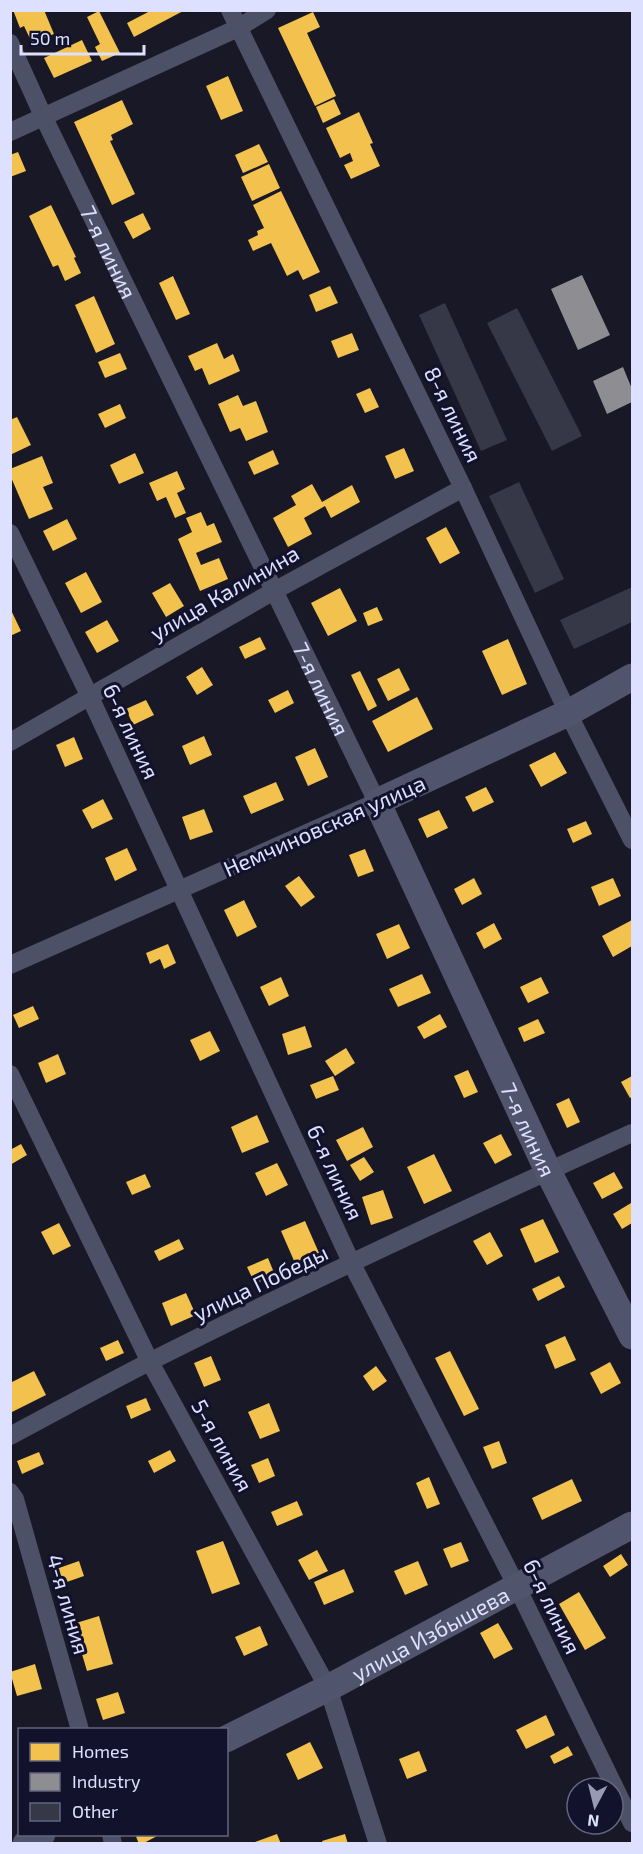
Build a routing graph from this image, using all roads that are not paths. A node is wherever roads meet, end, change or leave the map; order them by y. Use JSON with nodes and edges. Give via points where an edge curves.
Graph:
{"nodes":[{"id":1,"x":230,"y":10,"type":"edge"},
{"id":2,"x":267,"y":10,"type":"edge"},
{"id":3,"x":238,"y":28,"type":"junction"},
{"id":4,"x":10,"y":43,"type":"edge"},
{"id":5,"x":44,"y":118,"type":"junction"},
{"id":6,"x":10,"y":132,"type":"edge"},
{"id":7,"x":463,"y":488,"type":"junction"},
{"id":8,"x":10,"y":533,"type":"edge"},
{"id":9,"x":274,"y":591,"type":"junction"},
{"id":10,"x":633,"y":676,"type":"edge"},
{"id":11,"x":90,"y":697,"type":"junction"},
{"id":12,"x":568,"y":713,"type":"junction"},
{"id":13,"x":10,"y":742,"type":"edge"},
{"id":14,"x":377,"y":802,"type":"junction"},
{"id":15,"x":633,"y":840,"type":"edge"},
{"id":16,"x":179,"y":891,"type":"junction"},
{"id":17,"x":10,"y":966,"type":"edge"},
{"id":18,"x":10,"y":1074,"type":"edge"},
{"id":19,"x":633,"y":1133,"type":"edge"},
{"id":20,"x":548,"y":1171,"type":"junction"},
{"id":21,"x":352,"y":1264,"type":"junction"},
{"id":22,"x":633,"y":1336,"type":"edge"},
{"id":23,"x":150,"y":1362,"type":"junction"},
{"id":24,"x":10,"y":1436,"type":"edge"},
{"id":25,"x":10,"y":1492,"type":"edge"},
{"id":26,"x":633,"y":1524,"type":"edge"},
{"id":27,"x":517,"y":1587,"type":"junction"},
{"id":28,"x":328,"y":1688,"type":"junction"},
{"id":29,"x":79,"y":1728,"type":"edge"},
{"id":30,"x":228,"y":1738,"type":"edge"},
{"id":31,"x":633,"y":1823,"type":"edge"},
{"id":32,"x":39,"y":1836,"type":"edge"},
{"id":33,"x":26,"y":1844,"type":"edge"},
{"id":34,"x":378,"y":1844,"type":"edge"}],
"edges":[{"from":1,"to":3,"type":"street","name":"8-я линия"},
{"from":2,"to":3,"type":"street"},
{"from":3,"to":5,"type":"street"},
{"from":3,"to":7,"type":"street","name":"8-я линия"},
{"from":4,"to":5,"type":"street","name":"7-я линия"},
{"from":5,"to":6,"type":"street"},
{"from":5,"to":9,"type":"street","name":"7-я линия"},
{"from":7,"to":9,"type":"street","name":"улица Калинина"},
{"from":7,"to":12,"type":"street","name":"8-я линия"},
{"from":8,"to":11,"type":"street","name":"6-я линия"},
{"from":9,"to":11,"type":"street","name":"улица Калинина"},
{"from":9,"to":14,"type":"street","name":"7-я линия"},
{"from":10,"to":12,"type":"main road","name":"Немчиновская улица"},
{"from":11,"to":13,"type":"street","name":"улица Калинина"},
{"from":11,"to":16,"type":"street","name":"6-я линия"},
{"from":12,"to":14,"type":"main road","name":"Немчиновская улица"},
{"from":12,"to":15,"type":"street","name":"8-я линия"},
{"from":14,"to":16,"type":"street","name":"Немчиновская улица"},
{"from":14,"to":20,"type":"main road","name":"7-я линия"},
{"from":16,"to":17,"type":"street","name":"Немчиновская улица"},
{"from":16,"to":21,"type":"street","name":"6-я линия"},
{"from":18,"to":23,"type":"street","name":"5-я линия"},
{"from":19,"to":20,"type":"street","name":"улица Победы"},
{"from":20,"to":21,"type":"street","name":"улица Победы"},
{"from":20,"to":22,"type":"main road","name":"7-я линия"},
{"from":21,"to":23,"type":"street","name":"улица Победы"},
{"from":21,"to":27,"type":"street","name":"6-я линия"},
{"from":23,"to":24,"type":"street","name":"улица Победы"},
{"from":23,"to":28,"type":"street","name":"5-я линия"},
{"from":25,"to":29,"type":"street","name":"4-я линия"},
{"from":26,"to":27,"type":"main road","name":"улица Избышева"},
{"from":27,"to":28,"type":"main road","name":"улица Избышева"},
{"from":27,"to":31,"type":"street","name":"6-я линия"},
{"from":28,"to":30,"type":"main road","name":"улица Избышева"},
{"from":28,"to":34,"type":"street","name":"5-я линия"},
{"from":32,"to":33,"type":"main road"}]}
